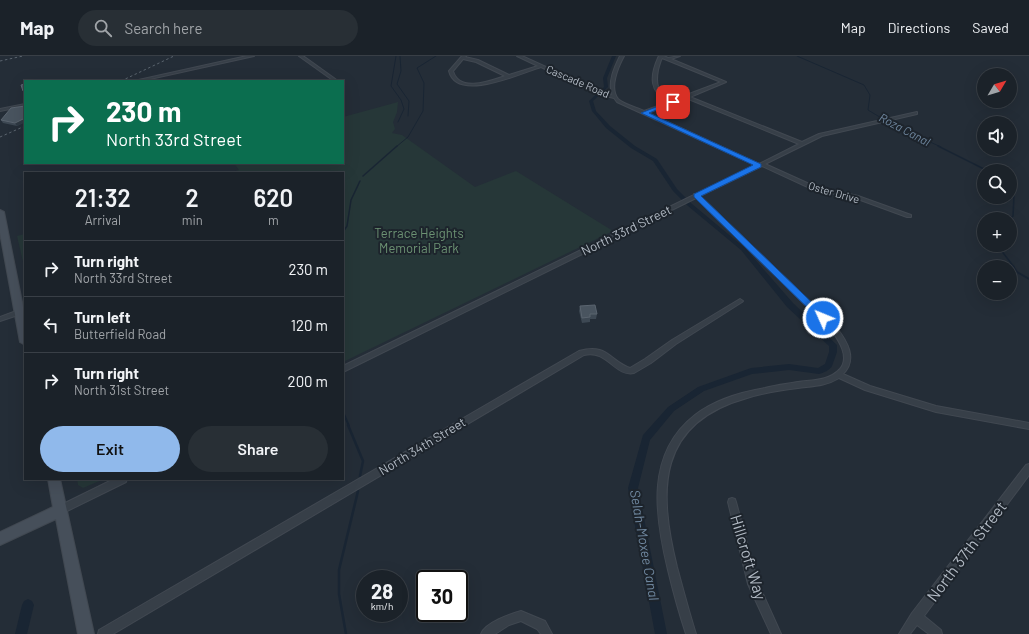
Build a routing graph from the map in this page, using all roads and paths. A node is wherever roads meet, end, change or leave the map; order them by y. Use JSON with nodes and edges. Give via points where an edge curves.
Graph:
{"nodes":[{"id":1,"x":252,"y":56,"type":"edge"},
{"id":2,"x":301,"y":56,"type":"edge"},
{"id":3,"x":519,"y":56,"type":"edge"},
{"id":4,"x":622,"y":56,"type":"edge"},
{"id":5,"x":661,"y":56,"type":"edge"},
{"id":6,"x":678,"y":56,"type":"edge"},
{"id":7,"x":464,"y":57,"type":"edge"},
{"id":8,"x":668,"y":59,"type":"junction"},
{"id":9,"x":541,"y":66,"type":"junction"},
{"id":10,"x":508,"y":76,"type":"junction"},
{"id":11,"x":154,"y":79,"type":"edge"},
{"id":12,"x":335,"y":80,"type":"edge"},
{"id":13,"x":614,"y":97,"type":"junction"},
{"id":14,"x":687,"y":97,"type":"junction"},
{"id":15,"x":673,"y":102,"type":"junction"},
{"id":16,"x":24,"y":105,"type":"edge"},
{"id":17,"x":0,"y":110,"type":"edge"},
{"id":18,"x":644,"y":113,"type":"junction"},
{"id":19,"x":916,"y":113,"type":"dead end"},
{"id":20,"x":802,"y":144,"type":"junction"},
{"id":21,"x":760,"y":165,"type":"junction"},
{"id":22,"x":696,"y":195,"type":"junction"},
{"id":23,"x":0,"y":212,"type":"edge"},
{"id":24,"x":909,"y":216,"type":"dead end"},
{"id":25,"x":740,"y":301,"type":"dead end"},
{"id":26,"x":19,"y":312,"type":"junction"},
{"id":27,"x":0,"y":319,"type":"edge"},
{"id":28,"x":24,"y":337,"type":"edge"},
{"id":29,"x":344,"y":369,"type":"edge"},
{"id":30,"x":838,"y":375,"type":"junction"},
{"id":31,"x":1029,"y":426,"type":"edge"},
{"id":32,"x":1029,"y":468,"type":"edge"},
{"id":33,"x":54,"y":480,"type":"edge"},
{"id":34,"x":121,"y":480,"type":"edge"},
{"id":35,"x":732,"y":502,"type":"dead end"},
{"id":36,"x":60,"y":510,"type":"junction"},
{"id":37,"x":0,"y":539,"type":"edge"},
{"id":38,"x":916,"y":617,"type":"junction"},
{"id":39,"x":86,"y":634,"type":"edge"},
{"id":40,"x":103,"y":634,"type":"edge"},
{"id":41,"x":486,"y":634,"type":"edge"},
{"id":42,"x":547,"y":634,"type":"edge"},
{"id":43,"x":691,"y":634,"type":"edge"},
{"id":44,"x":776,"y":634,"type":"edge"},
{"id":45,"x":904,"y":634,"type":"edge"},
{"id":46,"x":937,"y":634,"type":"edge"}],
"edges":[{"from":1,"to":11,"type":"street"},
{"from":2,"to":12,"type":"street"},
{"from":3,"to":9,"type":"street","name":"Cascade Road"},
{"from":4,"to":13,"type":"street","via":[[614,77]]},
{"from":5,"to":8,"type":"street"},
{"from":5,"to":15,"type":"street","via":[[655,75],[655,88]]},
{"from":6,"to":8,"type":"street"},
{"from":7,"to":10,"type":"street"},
{"from":7,"to":10,"type":"street","via":[[452,68],[452,74],[460,83],[469,85]]},
{"from":8,"to":14,"type":"street","via":[[724,82]]},
{"from":9,"to":10,"type":"street"},
{"from":9,"to":13,"type":"street","name":"Cascade Road","via":[[597,92]]},
{"from":13,"to":18,"type":"street","name":"Cascade Road"},
{"from":14,"to":15,"type":"street"},
{"from":14,"to":20,"type":"street"},
{"from":15,"to":18,"type":"street"},
{"from":16,"to":17,"type":"street"},
{"from":18,"to":21,"type":"street","name":"Oster Drive"},
{"from":19,"to":20,"type":"street","name":"North 33rd Street","via":[[826,133]]},
{"from":20,"to":21,"type":"street","name":"North 33rd Street"},
{"from":21,"to":22,"type":"street","name":"North 33rd Street"},
{"from":21,"to":24,"type":"street","name":"Oster Drive","via":[[820,190],[856,197]]},
{"from":22,"to":29,"type":"street","name":"North 33rd Street"},
{"from":22,"to":30,"type":"street","via":[[834,329],[846,347],[848,358],[846,366]]},
{"from":23,"to":26,"type":"main road"},
{"from":25,"to":40,"type":"street","name":"North 34th Street","via":[[630,371],[620,368],[601,352],[592,349],[582,354],[406,454]]},
{"from":26,"to":27,"type":"street"},
{"from":26,"to":28,"type":"main road"},
{"from":30,"to":31,"type":"street","via":[[868,388],[936,409]]},
{"from":30,"to":43,"type":"street","via":[[825,381],[759,390],[738,396],[702,415],[676,442],[663,475],[660,496],[662,517]]},
{"from":32,"to":38,"type":"street","name":"North 37th Street"},
{"from":33,"to":36,"type":"main road"},
{"from":34,"to":36,"type":"street"},
{"from":35,"to":44,"type":"street","name":"Hillcroft Way","via":[[753,584]]},
{"from":36,"to":37,"type":"main road"},
{"from":36,"to":39,"type":"main road"},
{"from":38,"to":45,"type":"street","name":"North 37th Street"},
{"from":38,"to":46,"type":"street"},
{"from":41,"to":42,"type":"street","via":[[506,621],[521,616],[541,625]]}]}
